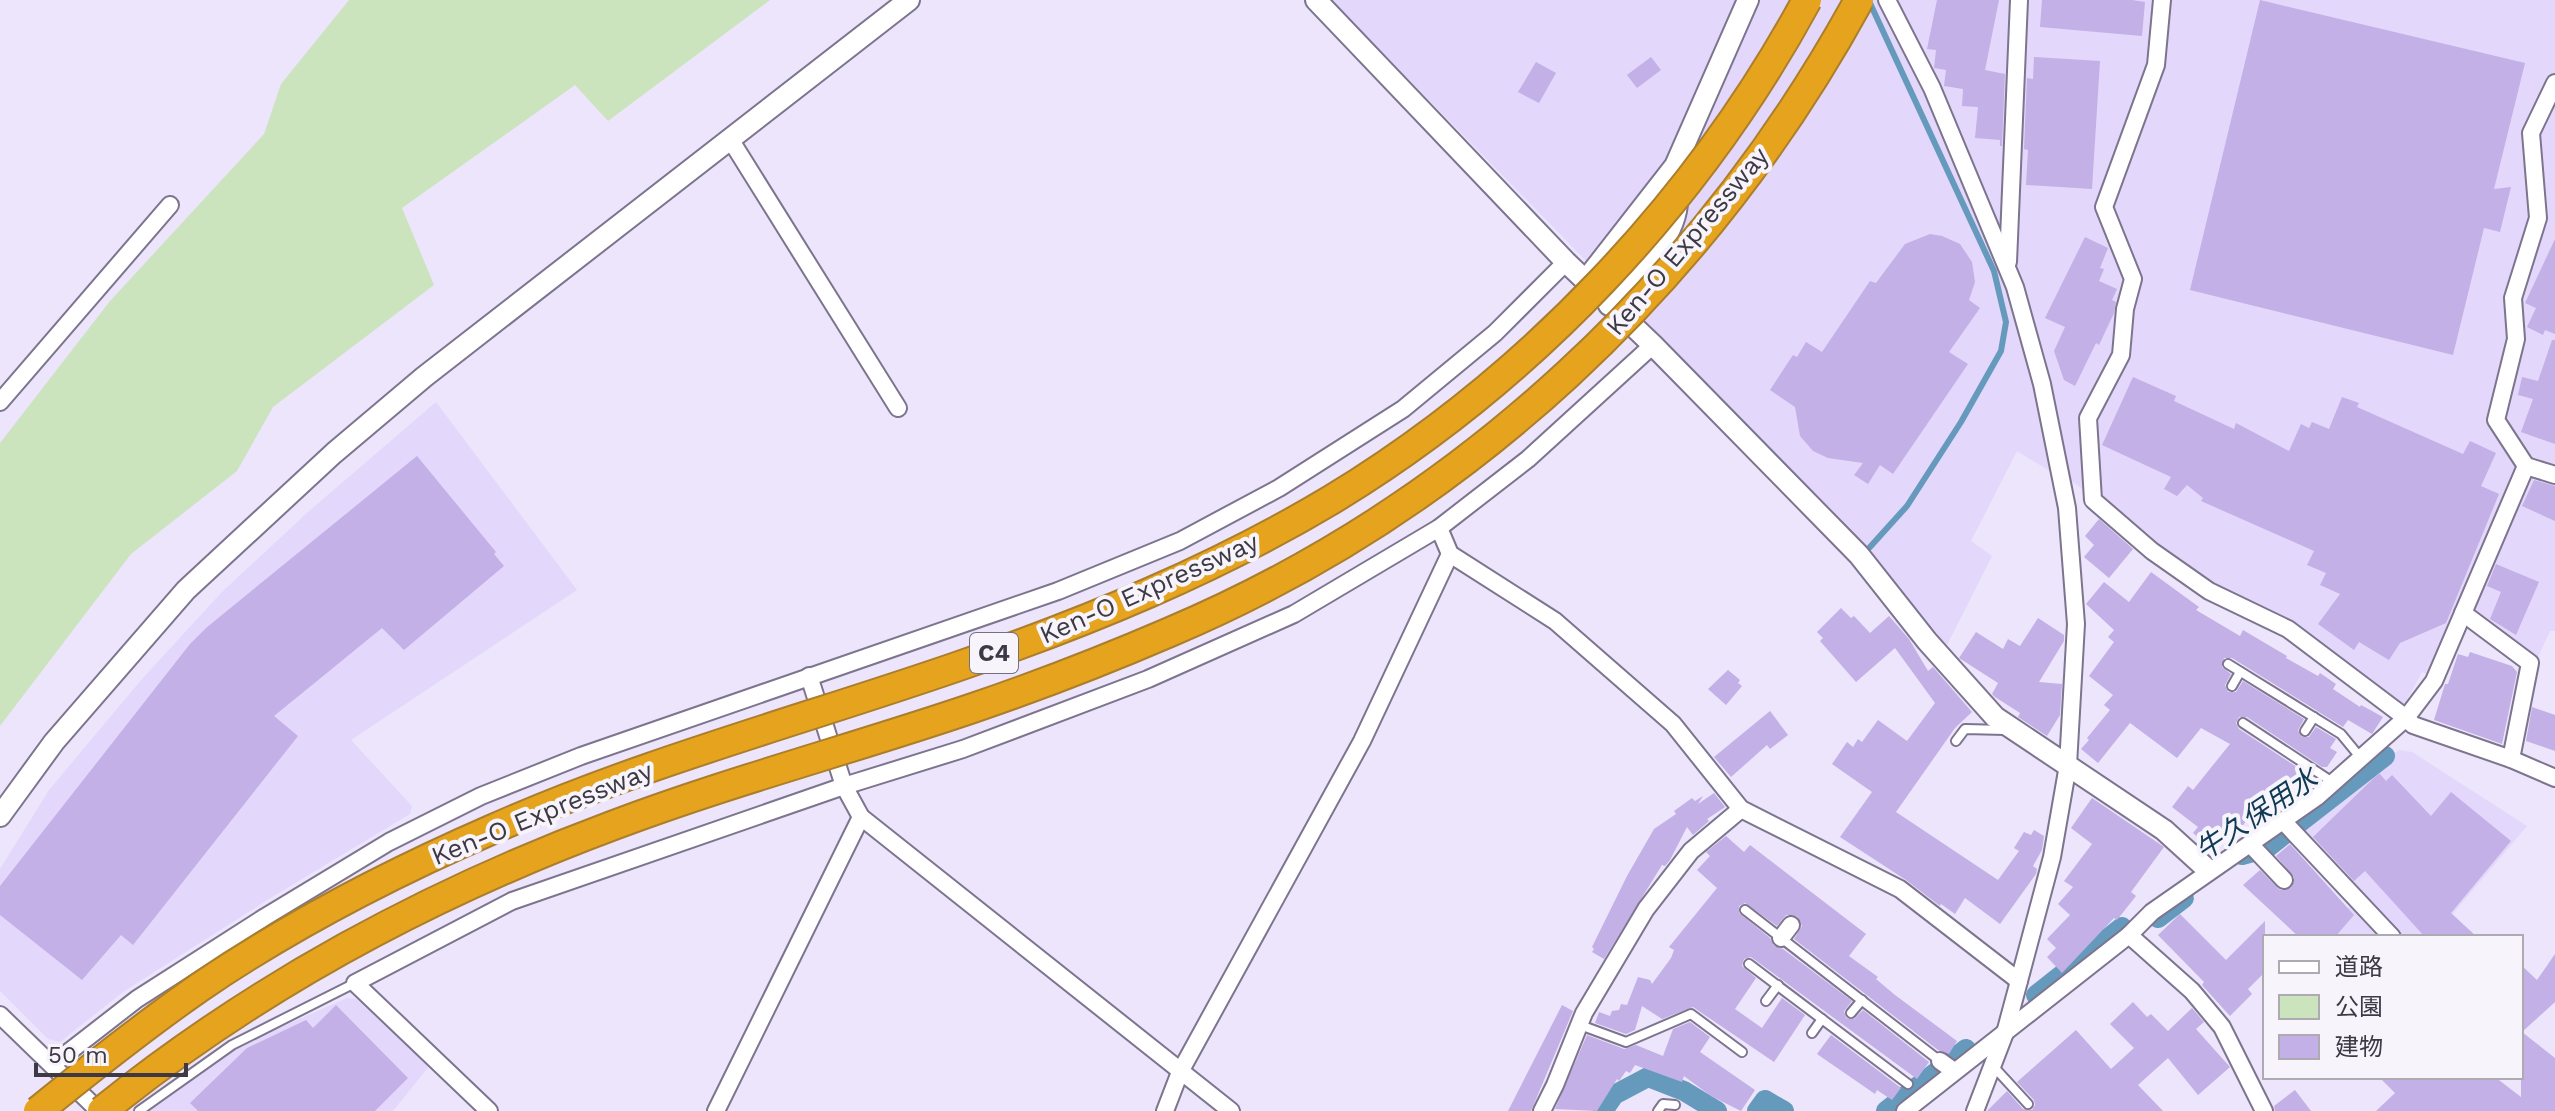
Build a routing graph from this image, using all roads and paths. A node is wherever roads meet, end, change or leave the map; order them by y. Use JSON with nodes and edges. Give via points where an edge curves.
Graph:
{"nodes":[{"id":1,"x":909,"y":0,"type":"edge"},
{"id":2,"x":1316,"y":0,"type":"edge"},
{"id":3,"x":1748,"y":0,"type":"edge"},
{"id":4,"x":1807,"y":0,"type":"edge"},
{"id":5,"x":1859,"y":0,"type":"edge"},
{"id":6,"x":1887,"y":0,"type":"edge"},
{"id":7,"x":2019,"y":0,"type":"edge"},
{"id":8,"x":2162,"y":0,"type":"edge"},
{"id":9,"x":2555,"y":83,"type":"edge"},
{"id":10,"x":730,"y":139,"type":"junction"},
{"id":11,"x":1675,"y":166,"type":"junction"},
{"id":12,"x":170,"y":205,"type":"dead end"},
{"id":13,"x":1566,"y":262,"type":"junction"},
{"id":14,"x":2008,"y":270,"type":"junction"},
{"id":15,"x":1586,"y":280,"type":"junction"},
{"id":16,"x":1609,"y":305,"type":"junction"},
{"id":17,"x":1653,"y":345,"type":"junction"},
{"id":18,"x":0,"y":402,"type":"edge"},
{"id":19,"x":898,"y":408,"type":"dead end"},
{"id":20,"x":2526,"y":466,"type":"junction"},
{"id":21,"x":2555,"y":475,"type":"edge"},
{"id":22,"x":1439,"y":528,"type":"junction"},
{"id":23,"x":1450,"y":554,"type":"junction"},
{"id":24,"x":2463,"y":613,"type":"junction"},
{"id":25,"x":2228,"y":664,"type":"dead end"},
{"id":26,"x":2240,"y":672,"type":"junction"},
{"id":27,"x":809,"y":676,"type":"junction"},
{"id":28,"x":2232,"y":686,"type":"dead end"},
{"id":29,"x":2314,"y":717,"type":"junction"},
{"id":30,"x":2406,"y":718,"type":"junction"},
{"id":31,"x":2243,"y":723,"type":"dead end"},
{"id":32,"x":2014,"y":729,"type":"junction"},
{"id":33,"x":2305,"y":731,"type":"dead end"},
{"id":34,"x":1956,"y":741,"type":"dead end"},
{"id":35,"x":2362,"y":759,"type":"junction"},
{"id":36,"x":2511,"y":759,"type":"junction"},
{"id":37,"x":2068,"y":765,"type":"junction"},
{"id":38,"x":2555,"y":778,"type":"edge"},
{"id":39,"x":2334,"y":783,"type":"junction"},
{"id":40,"x":844,"y":786,"type":"junction"},
{"id":41,"x":1741,"y":809,"type":"junction"},
{"id":42,"x":0,"y":816,"type":"edge"},
{"id":43,"x":861,"y":817,"type":"junction"},
{"id":44,"x":2288,"y":827,"type":"junction"},
{"id":45,"x":2254,"y":849,"type":"junction"},
{"id":46,"x":2208,"y":870,"type":"junction"},
{"id":47,"x":2284,"y":880,"type":"dead end"},
{"id":48,"x":1745,"y":910,"type":"dead end"},
{"id":49,"x":2129,"y":935,"type":"junction"},
{"id":50,"x":2390,"y":935,"type":"edge"},
{"id":51,"x":1749,"y":964,"type":"dead end"},
{"id":52,"x":2019,"y":981,"type":"junction"},
{"id":53,"x":355,"y":983,"type":"junction"},
{"id":54,"x":1778,"y":985,"type":"junction"},
{"id":55,"x":1862,"y":1000,"type":"junction"},
{"id":56,"x":1766,"y":1001,"type":"dead end"},
{"id":57,"x":1851,"y":1013,"type":"dead end"},
{"id":58,"x":0,"y":1015,"type":"edge"},
{"id":59,"x":1822,"y":1019,"type":"junction"},
{"id":60,"x":1580,"y":1025,"type":"junction"},
{"id":61,"x":1654,"y":1029,"type":"junction"},
{"id":62,"x":1812,"y":1033,"type":"dead end"},
{"id":63,"x":2005,"y":1033,"type":"junction"},
{"id":64,"x":1726,"y":1040,"type":"junction"},
{"id":65,"x":1659,"y":1041,"type":"dead end"},
{"id":66,"x":1719,"y":1050,"type":"dead end"},
{"id":67,"x":1742,"y":1052,"type":"dead end"},
{"id":68,"x":52,"y":1065,"type":"junction"},
{"id":69,"x":1992,"y":1065,"type":"junction"},
{"id":70,"x":1948,"y":1067,"type":"junction"},
{"id":71,"x":1180,"y":1072,"type":"junction"},
{"id":72,"x":1918,"y":1091,"type":"junction"},
{"id":73,"x":2028,"y":1104,"type":"dead end"},
{"id":74,"x":1675,"y":1105,"type":"dead end"},
{"id":75,"x":38,"y":1111,"type":"edge"},
{"id":76,"x":100,"y":1111,"type":"edge"},
{"id":77,"x":139,"y":1111,"type":"edge"},
{"id":78,"x":489,"y":1111,"type":"edge"},
{"id":79,"x":716,"y":1111,"type":"edge"},
{"id":80,"x":1165,"y":1111,"type":"edge"},
{"id":81,"x":1231,"y":1111,"type":"edge"},
{"id":82,"x":1542,"y":1111,"type":"edge"},
{"id":83,"x":1658,"y":1111,"type":"edge"},
{"id":84,"x":1905,"y":1111,"type":"edge"},
{"id":85,"x":1975,"y":1111,"type":"edge"},
{"id":86,"x":2264,"y":1111,"type":"edge"}],
"edges":[{"from":1,"to":10,"type":"street"},
{"from":2,"to":13,"type":"street"},
{"from":3,"to":11,"type":"street"},
{"from":4,"to":75,"type":"highway","name":"Ken-O Expressway","number":"C4","bridge":true,"via":[[1743,107],[1629,252],[1488,387],[1331,500],[1212,564],[1072,624],[598,786],[494,828],[295,928],[204,985]]},
{"from":5,"to":76,"type":"highway","name":"Ken-O Expressway","number":"C4","bridge":true,"via":[[1782,128],[1723,207],[1623,321],[1519,419],[1356,537],[1232,604],[1072,672],[614,825],[506,868],[322,961],[232,1016]]},
{"from":6,"to":14,"type":"street","via":[[1932,88]]},
{"from":7,"to":14,"type":"street"},
{"from":8,"to":30,"type":"street","via":[[2156,65],[2104,207],[2133,279],[2121,355],[2088,418],[2093,500],[2209,591],[2288,629]]},
{"from":9,"to":20,"type":"street","via":[[2531,133],[2538,218],[2513,298],[2516,339],[2496,420]]},
{"from":10,"to":19,"type":"street"},
{"from":10,"to":42,"type":"street","via":[[424,377],[312,473],[186,590],[54,742]]},
{"from":11,"to":15,"type":"street"},
{"from":11,"to":16,"type":"street","via":[[1678,214],[1651,259]]},
{"from":12,"to":18,"type":"street"},
{"from":13,"to":15,"type":"street"},
{"from":13,"to":27,"type":"street","via":[[1495,333],[1403,409],[1279,488],[1180,541],[1058,591]]},
{"from":14,"to":37,"type":"street","via":[[2042,384],[2067,508],[2076,624]]},
{"from":15,"to":16,"type":"street"},
{"from":16,"to":17,"type":"street"},
{"from":17,"to":22,"type":"street","via":[[1528,459]]},
{"from":17,"to":32,"type":"street","via":[[1859,555],[1927,641],[1995,717]]},
{"from":20,"to":21,"type":"street"},
{"from":20,"to":24,"type":"street"},
{"from":22,"to":23,"type":"street"},
{"from":22,"to":40,"type":"street","via":[[1294,614],[1148,679],[963,749]]},
{"from":23,"to":41,"type":"street","via":[[1555,621],[1614,672],[1673,724]]},
{"from":23,"to":71,"type":"street","via":[[1362,741]]},
{"from":24,"to":30,"type":"street","via":[[2434,681]]},
{"from":24,"to":36,"type":"street","via":[[2530,663]]},
{"from":25,"to":26,"type":"lane"},
{"from":26,"to":28,"type":"lane"},
{"from":26,"to":29,"type":"lane"},
{"from":27,"to":40,"type":"street"},
{"from":27,"to":68,"type":"street","via":[[581,756],[481,796],[389,842],[137,999]]},
{"from":29,"to":33,"type":"lane"},
{"from":29,"to":35,"type":"lane","via":[[2341,734]]},
{"from":30,"to":35,"type":"street"},
{"from":30,"to":36,"type":"street"},
{"from":31,"to":39,"type":"lane"},
{"from":32,"to":34,"type":"lane","via":[[1965,729]]},
{"from":32,"to":37,"type":"street"},
{"from":35,"to":39,"type":"street"},
{"from":36,"to":38,"type":"street"},
{"from":37,"to":46,"type":"street","via":[[2164,830]]},
{"from":37,"to":52,"type":"street","via":[[2052,857]]},
{"from":39,"to":44,"type":"street"},
{"from":40,"to":43,"type":"street"},
{"from":40,"to":53,"type":"street","via":[[512,901]]},
{"from":41,"to":52,"type":"street","via":[[1900,889]]},
{"from":41,"to":60,"type":"street","via":[[1691,851],[1665,882]]},
{"from":43,"to":71,"type":"street"},
{"from":43,"to":79,"type":"street"},
{"from":44,"to":45,"type":"street"},
{"from":44,"to":50,"type":"street"},
{"from":45,"to":46,"type":"street"},
{"from":45,"to":47,"type":"street"},
{"from":46,"to":49,"type":"street"},
{"from":48,"to":55,"type":"lane","via":[[1786,932]]},
{"from":49,"to":63,"type":"street"},
{"from":49,"to":86,"type":"street","via":[[2192,991],[2222,1027]]},
{"from":51,"to":54,"type":"lane"},
{"from":52,"to":63,"type":"street"},
{"from":53,"to":77,"type":"lane","via":[[232,1045]]},
{"from":53,"to":78,"type":"street"},
{"from":54,"to":56,"type":"lane"},
{"from":54,"to":59,"type":"lane"},
{"from":55,"to":57,"type":"lane"},
{"from":55,"to":70,"type":"lane"},
{"from":58,"to":68,"type":"street"},
{"from":59,"to":62,"type":"lane"},
{"from":59,"to":72,"type":"lane"},
{"from":60,"to":61,"type":"lane","via":[[1626,1042]]},
{"from":60,"to":82,"type":"street"},
{"from":61,"to":64,"type":"lane","via":[[1691,1014]]},
{"from":61,"to":65,"type":"lane"},
{"from":63,"to":69,"type":"street"},
{"from":63,"to":70,"type":"street"},
{"from":64,"to":66,"type":"lane"},
{"from":64,"to":67,"type":"lane"},
{"from":68,"to":76,"type":"street"},
{"from":69,"to":73,"type":"lane"},
{"from":69,"to":85,"type":"street"},
{"from":70,"to":72,"type":"street"},
{"from":71,"to":80,"type":"street"},
{"from":71,"to":81,"type":"street"},
{"from":72,"to":84,"type":"street"},
{"from":74,"to":83,"type":"lane","via":[[1663,1104]]}]}
